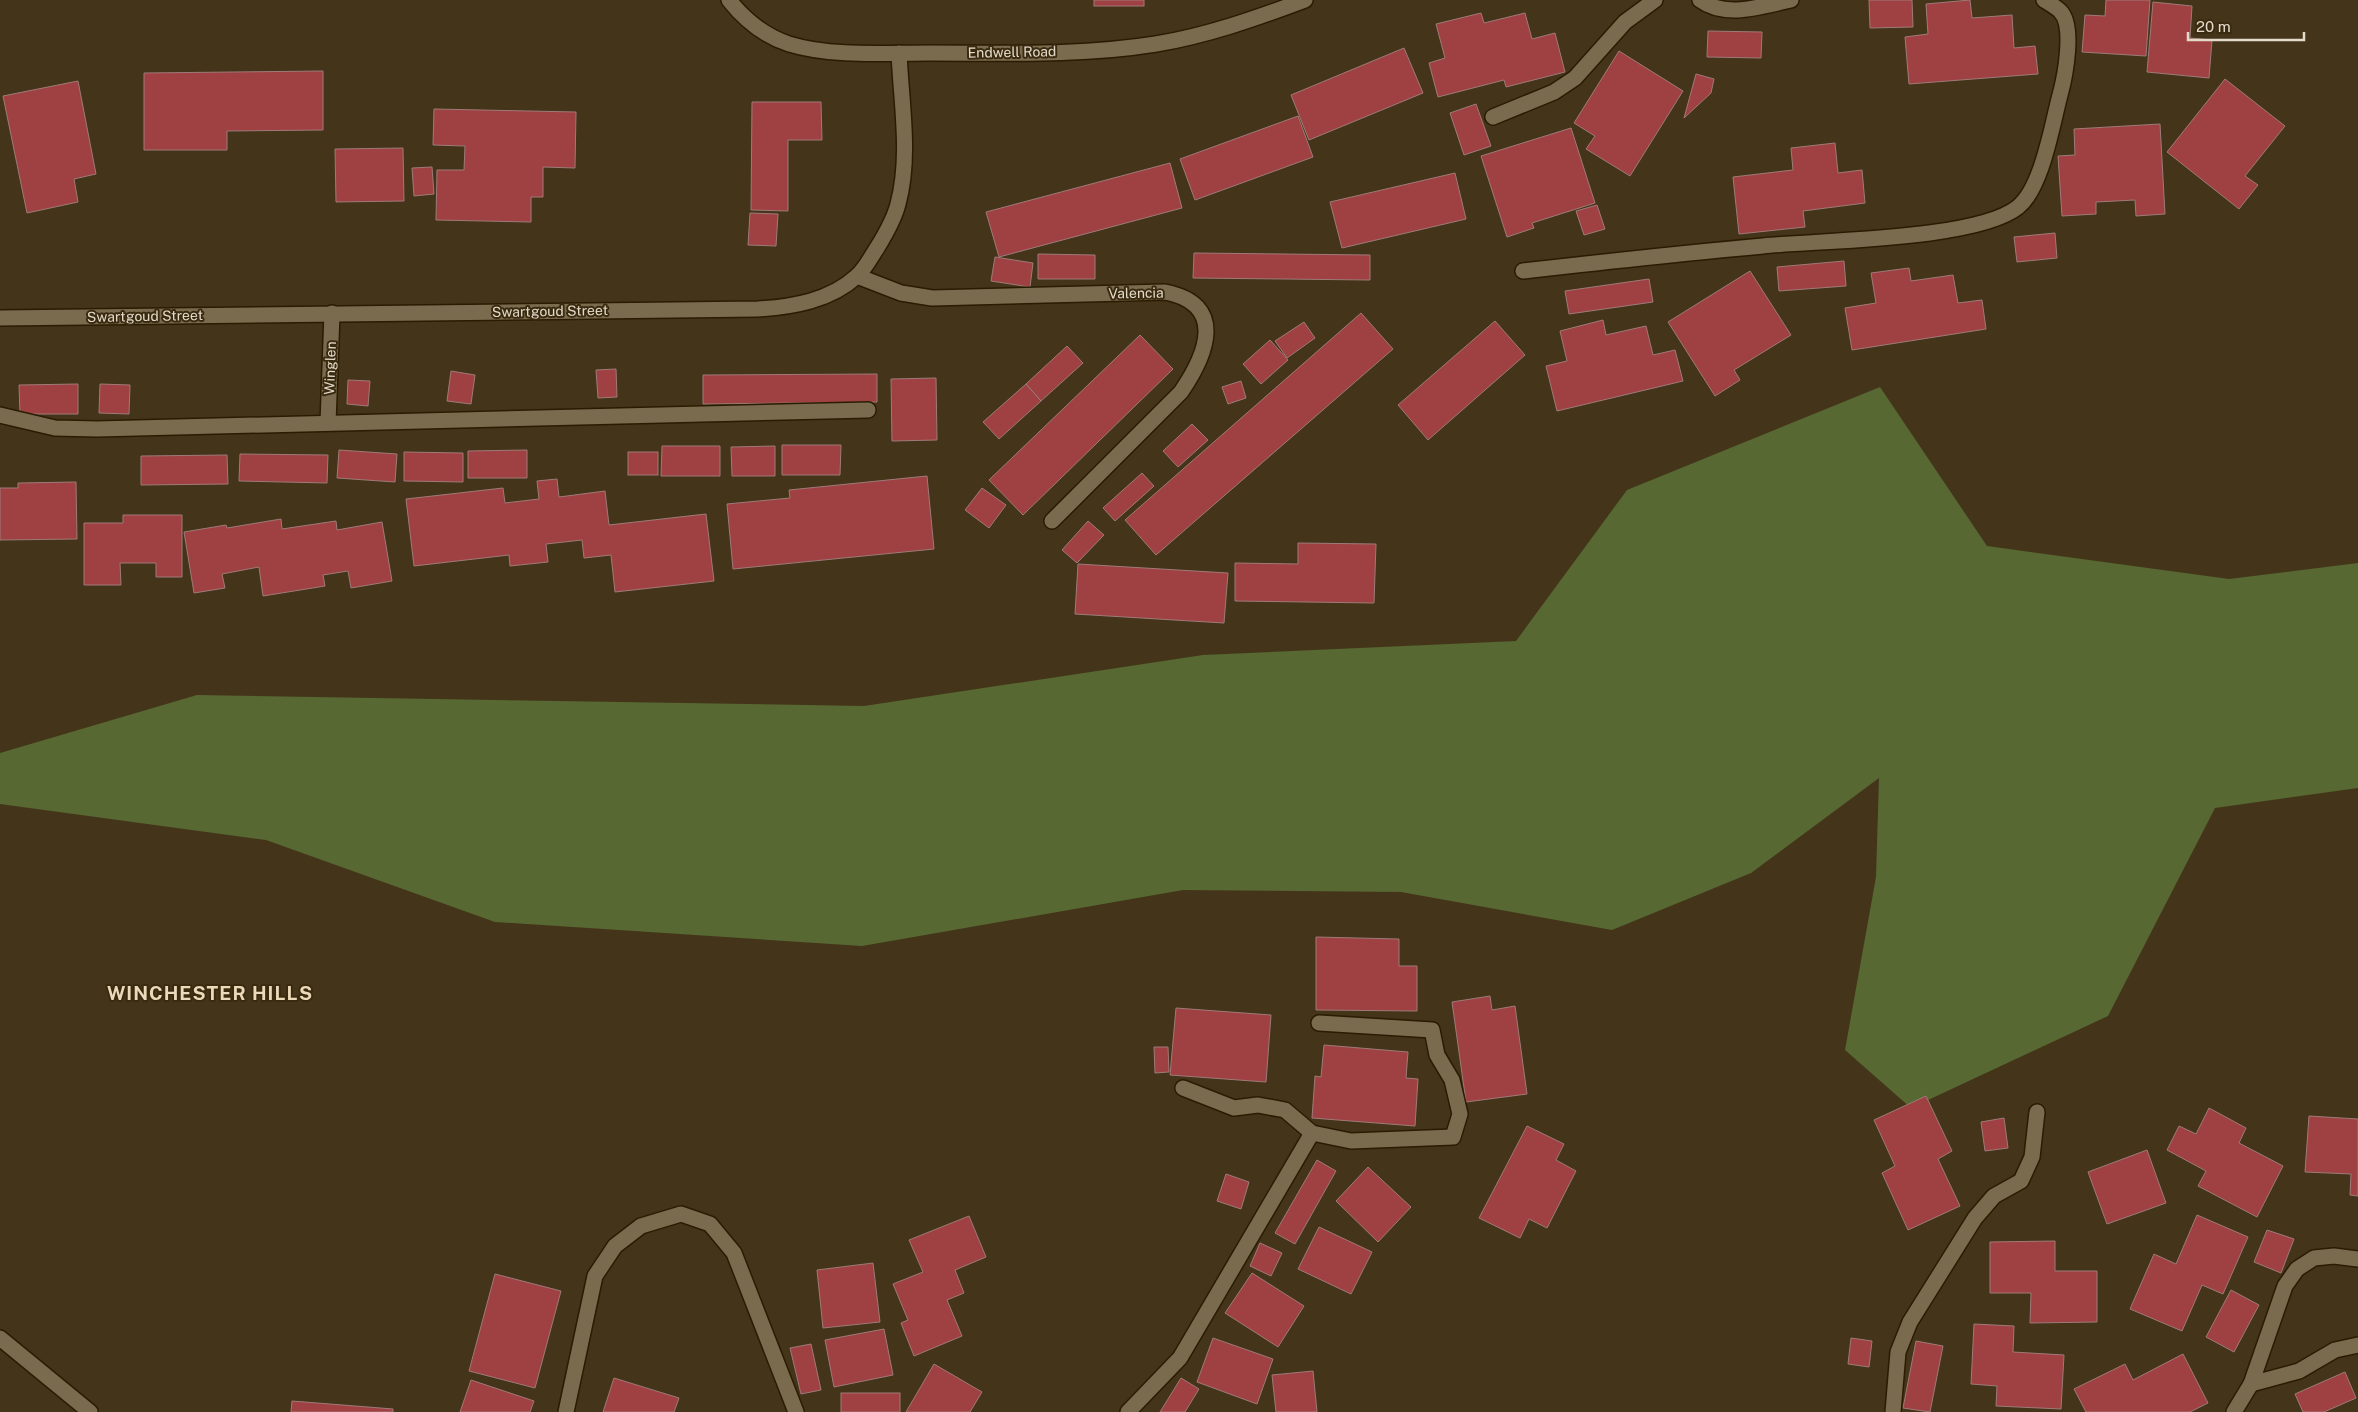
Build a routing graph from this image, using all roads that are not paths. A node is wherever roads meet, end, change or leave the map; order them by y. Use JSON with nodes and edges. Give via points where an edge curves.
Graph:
{"nodes":[{"id":1,"x":728,"y":0,"type":"edge"},
{"id":2,"x":1305,"y":0,"type":"edge"},
{"id":3,"x":1655,"y":0,"type":"edge"},
{"id":4,"x":1700,"y":0,"type":"edge"},
{"id":5,"x":1791,"y":0,"type":"edge"},
{"id":6,"x":2044,"y":0,"type":"edge"},
{"id":7,"x":899,"y":53,"type":"junction"},
{"id":8,"x":1493,"y":117,"type":"dead end"},
{"id":9,"x":1523,"y":271,"type":"dead end"},
{"id":10,"x":857,"y":276,"type":"junction"},
{"id":11,"x":332,"y":313,"type":"junction"},
{"id":12,"x":0,"y":318,"type":"edge"},
{"id":13,"x":868,"y":410,"type":"dead end"},
{"id":14,"x":0,"y":414,"type":"edge"},
{"id":15,"x":328,"y":423,"type":"junction"},
{"id":16,"x":1052,"y":521,"type":"dead end"},
{"id":17,"x":1319,"y":1024,"type":"dead end"},
{"id":18,"x":1183,"y":1088,"type":"dead end"},
{"id":19,"x":2038,"y":1112,"type":"dead end"},
{"id":20,"x":1312,"y":1133,"type":"junction"},
{"id":21,"x":2358,"y":1259,"type":"edge"},
{"id":22,"x":0,"y":1338,"type":"edge"},
{"id":23,"x":2358,"y":1345,"type":"edge"},
{"id":24,"x":2251,"y":1384,"type":"junction"},
{"id":25,"x":90,"y":1412,"type":"edge"},
{"id":26,"x":566,"y":1412,"type":"edge"},
{"id":27,"x":796,"y":1412,"type":"edge"},
{"id":28,"x":1128,"y":1412,"type":"edge"},
{"id":29,"x":1893,"y":1412,"type":"edge"},
{"id":30,"x":2234,"y":1412,"type":"edge"}],
"edges":[{"from":1,"to":7,"type":"street","name":"Endwell Road","via":[[746,20],[789,44],[851,52]]},
{"from":2,"to":7,"type":"street","name":"Endwell Road","via":[[1225,27],[1156,44],[1084,51]]},
{"from":3,"to":8,"type":"street","via":[[1625,22],[1575,78],[1554,92]]},
{"from":4,"to":5,"type":"street","via":[[1719,9],[1733,11]]},
{"from":6,"to":9,"type":"street","via":[[2061,12],[2068,34],[2062,88],[2038,176],[2029,195],[2018,207],[1995,220],[1925,233],[1764,245]]},
{"from":7,"to":10,"type":"street","name":"Swartgoud Street","via":[[904,152],[898,205],[881,242]]},
{"from":10,"to":11,"type":"street","name":"Swartgoud Street","via":[[829,294],[784,307]]},
{"from":10,"to":16,"type":"street","name":"Valencia","via":[[902,293],[932,298],[1165,292],[1194,302],[1203,315],[1206,328],[1198,367],[1181,392]]},
{"from":11,"to":12,"type":"street","name":"Swartgoud Street"},
{"from":11,"to":15,"type":"street","name":"Winglen"},
{"from":13,"to":15,"type":"street"},
{"from":14,"to":15,"type":"street","via":[[55,428]]},
{"from":17,"to":20,"type":"street","via":[[1432,1030],[1437,1055],[1452,1080],[1460,1114],[1452,1137],[1351,1141]]},
{"from":18,"to":20,"type":"street","via":[[1234,1108],[1258,1105],[1285,1110]]},
{"from":19,"to":29,"type":"street","via":[[2032,1157],[2020,1181],[1994,1196],[1975,1218],[1910,1322],[1898,1352]]},
{"from":20,"to":28,"type":"street","via":[[1180,1358]]},
{"from":21,"to":24,"type":"street","via":[[2314,1258],[2297,1269],[2285,1286]]},
{"from":22,"to":25,"type":"street"},
{"from":23,"to":24,"type":"street","via":[[2335,1350],[2299,1371]]},
{"from":24,"to":30,"type":"street"},
{"from":26,"to":27,"type":"street","via":[[596,1276],[615,1246],[641,1226],[681,1214],[710,1224],[734,1253]]}]}
